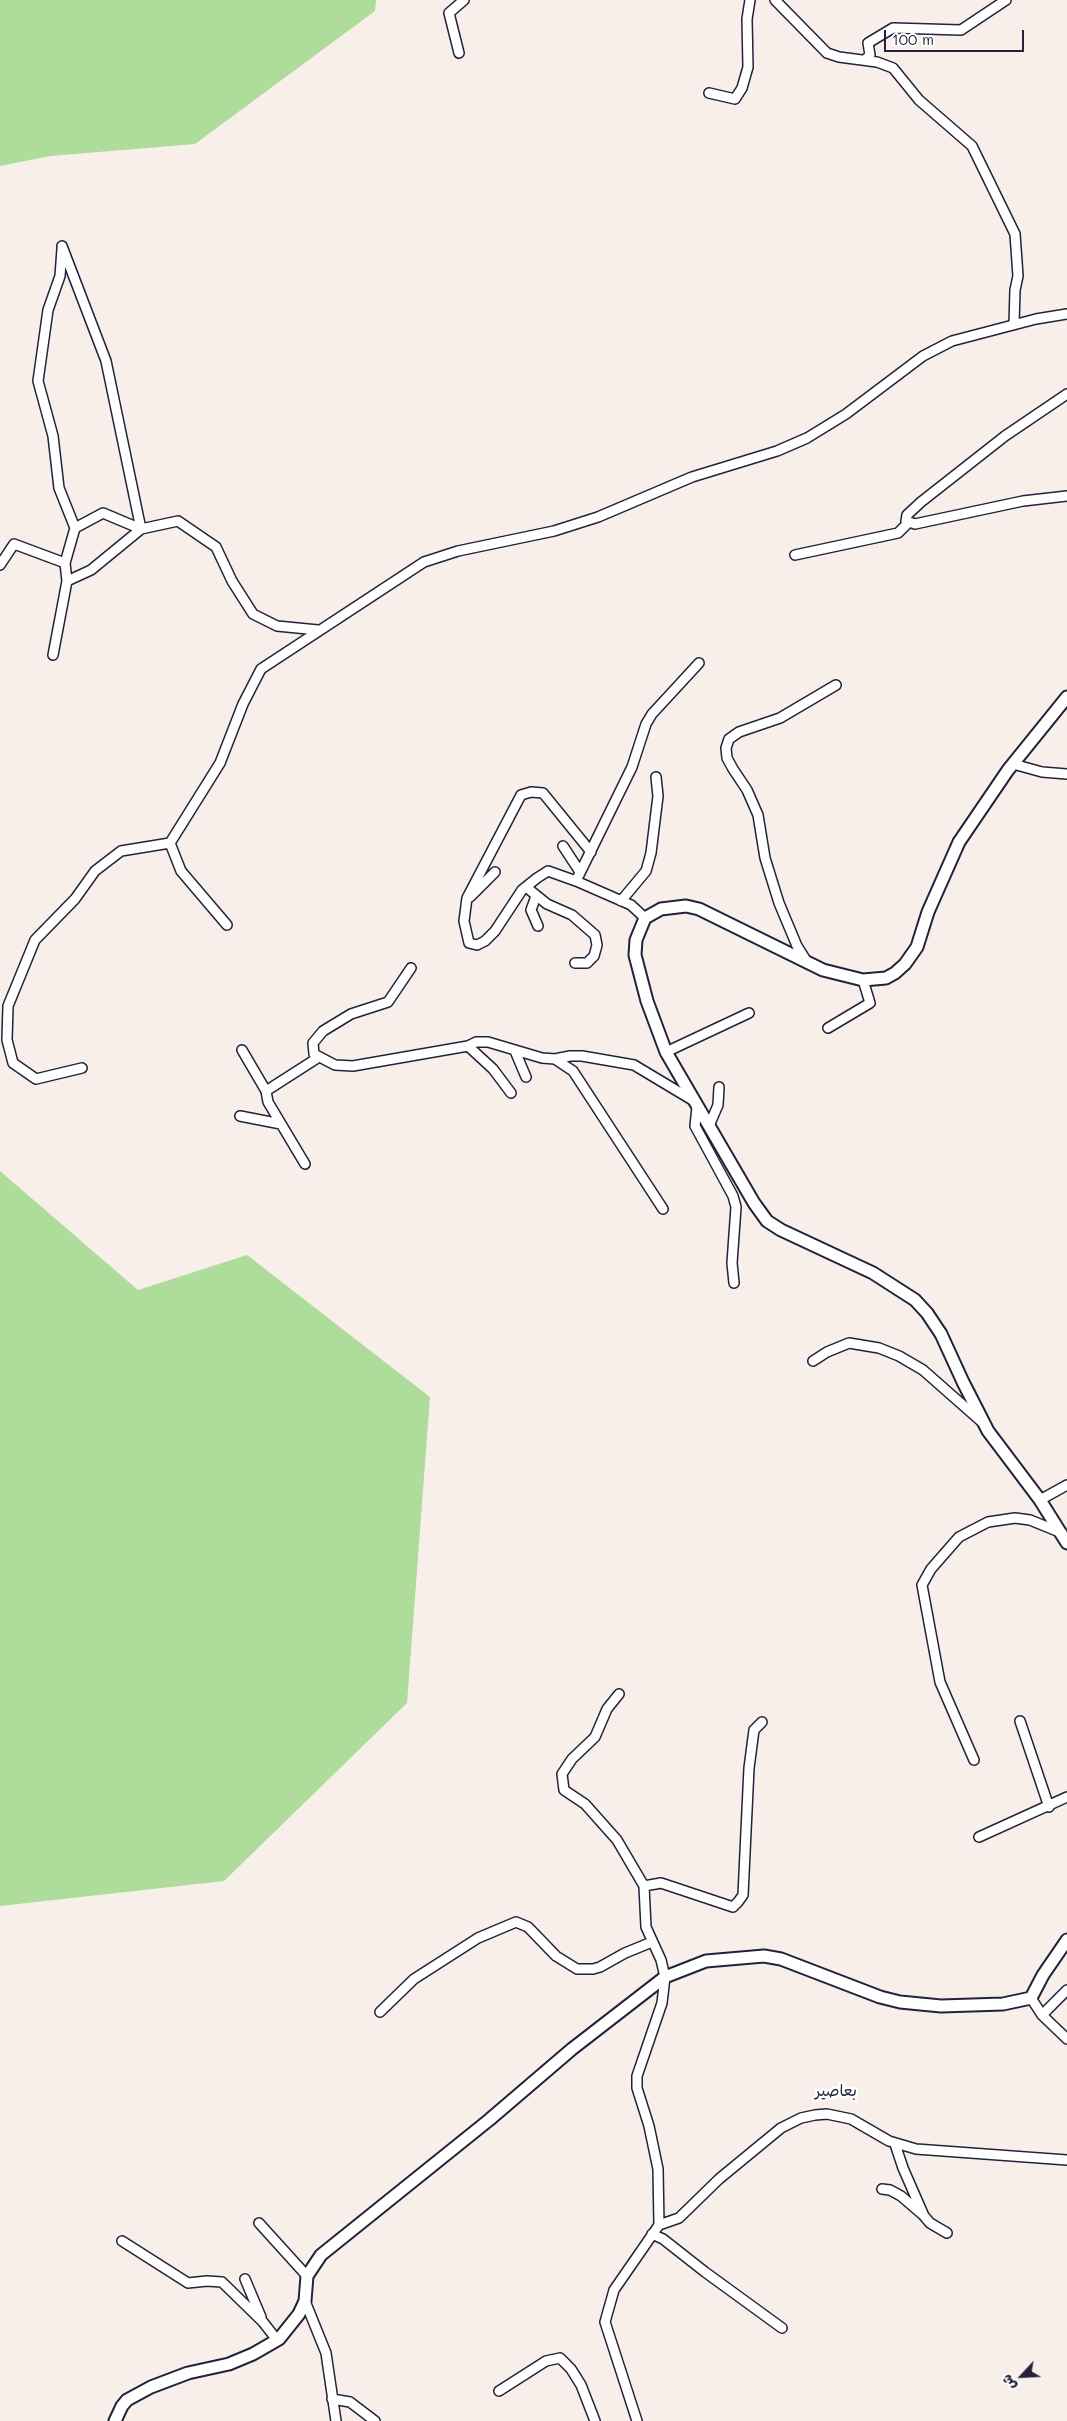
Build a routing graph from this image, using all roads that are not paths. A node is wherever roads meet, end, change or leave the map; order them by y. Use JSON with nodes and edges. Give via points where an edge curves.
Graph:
{"nodes":[{"id":1,"x":464,"y":0,"type":"edge"},
{"id":2,"x":750,"y":0,"type":"edge"},
{"id":3,"x":775,"y":0,"type":"edge"},
{"id":4,"x":1006,"y":0,"type":"edge"},
{"id":5,"x":459,"y":53,"type":"dead end"},
{"id":6,"x":865,"y":60,"type":"junction"},
{"id":7,"x":709,"y":93,"type":"dead end"},
{"id":8,"x":1067,"y":314,"type":"edge"},
{"id":9,"x":1014,"y":324,"type":"junction"},
{"id":10,"x":1067,"y":394,"type":"edge"},
{"id":11,"x":1067,"y":496,"type":"edge"},
{"id":12,"x":908,"y":523,"type":"junction"},
{"id":13,"x":75,"y":528,"type":"junction"},
{"id":14,"x":141,"y":529,"type":"junction"},
{"id":15,"x":796,"y":555,"type":"dead end"},
{"id":16,"x":65,"y":563,"type":"junction"},
{"id":17,"x":0,"y":565,"type":"edge"},
{"id":18,"x":67,"y":581,"type":"junction"},
{"id":19,"x":318,"y":630,"type":"junction"},
{"id":20,"x":53,"y":655,"type":"dead end"},
{"id":21,"x":699,"y":663,"type":"dead end"},
{"id":22,"x":836,"y":684,"type":"dead end"},
{"id":23,"x":1067,"y":697,"type":"edge"},
{"id":24,"x":1013,"y":764,"type":"junction"},
{"id":25,"x":1067,"y":774,"type":"edge"},
{"id":26,"x":656,"y":777,"type":"dead end"},
{"id":27,"x":170,"y":842,"type":"junction"},
{"id":28,"x":563,"y":846,"type":"dead end"},
{"id":29,"x":591,"y":852,"type":"junction"},
{"id":30,"x":495,"y":872,"type":"dead end"},
{"id":31,"x":578,"y":876,"type":"junction"},
{"id":32,"x":526,"y":887,"type":"junction"},
{"id":33,"x":536,"y":896,"type":"junction"},
{"id":34,"x":467,"y":898,"type":"junction"},
{"id":35,"x":621,"y":901,"type":"junction"},
{"id":36,"x":645,"y":918,"type":"junction"},
{"id":37,"x":227,"y":925,"type":"dead end"},
{"id":38,"x":538,"y":926,"type":"dead end"},
{"id":39,"x":808,"y":962,"type":"junction"},
{"id":40,"x":575,"y":963,"type":"dead end"},
{"id":41,"x":410,"y":968,"type":"dead end"},
{"id":42,"x":863,"y":980,"type":"junction"},
{"id":43,"x":749,"y":1013,"type":"dead end"},
{"id":44,"x":828,"y":1028,"type":"dead end"},
{"id":45,"x":468,"y":1046,"type":"junction"},
{"id":46,"x":242,"y":1050,"type":"dead end"},
{"id":47,"x":515,"y":1051,"type":"junction"},
{"id":48,"x":666,"y":1052,"type":"junction"},
{"id":49,"x":319,"y":1058,"type":"junction"},
{"id":50,"x":555,"y":1059,"type":"junction"},
{"id":51,"x":82,"y":1068,"type":"dead end"},
{"id":52,"x":526,"y":1077,"type":"dead end"},
{"id":53,"x":719,"y":1087,"type":"dead end"},
{"id":54,"x":266,"y":1092,"type":"junction"},
{"id":55,"x":511,"y":1093,"type":"dead end"},
{"id":56,"x":696,"y":1104,"type":"junction"},
{"id":57,"x":240,"y":1116,"type":"dead end"},
{"id":58,"x":281,"y":1124,"type":"junction"},
{"id":59,"x":709,"y":1126,"type":"junction"},
{"id":60,"x":305,"y":1164,"type":"dead end"},
{"id":61,"x":663,"y":1209,"type":"dead end"},
{"id":62,"x":734,"y":1283,"type":"dead end"},
{"id":63,"x":813,"y":1361,"type":"dead end"},
{"id":64,"x":984,"y":1424,"type":"junction"},
{"id":65,"x":1067,"y":1485,"type":"edge"},
{"id":66,"x":1040,"y":1500,"type":"junction"},
{"id":67,"x":1065,"y":1538,"type":"edge"},
{"id":68,"x":619,"y":1694,"type":"dead end"},
{"id":69,"x":1020,"y":1721,"type":"dead end"},
{"id":70,"x":762,"y":1722,"type":"dead end"},
{"id":71,"x":974,"y":1760,"type":"dead end"},
{"id":72,"x":1067,"y":1797,"type":"edge"},
{"id":73,"x":1049,"y":1807,"type":"junction"},
{"id":74,"x":979,"y":1837,"type":"dead end"},
{"id":75,"x":644,"y":1886,"type":"junction"},
{"id":76,"x":1067,"y":1940,"type":"edge"},
{"id":77,"x":652,"y":1942,"type":"junction"},
{"id":78,"x":665,"y":1977,"type":"junction"},
{"id":79,"x":1067,"y":1990,"type":"edge"},
{"id":80,"x":1031,"y":1998,"type":"junction"},
{"id":81,"x":380,"y":2012,"type":"dead end"},
{"id":82,"x":1042,"y":2015,"type":"junction"},
{"id":83,"x":1067,"y":2039,"type":"edge"},
{"id":84,"x":895,"y":2144,"type":"junction"},
{"id":85,"x":1067,"y":2160,"type":"edge"},
{"id":86,"x":882,"y":2189,"type":"dead end"},
{"id":87,"x":924,"y":2216,"type":"junction"},
{"id":88,"x":259,"y":2223,"type":"dead end"},
{"id":89,"x":659,"y":2225,"type":"junction"},
{"id":90,"x":947,"y":2233,"type":"dead end"},
{"id":91,"x":652,"y":2234,"type":"junction"},
{"id":92,"x":122,"y":2240,"type":"dead end"},
{"id":93,"x":307,"y":2276,"type":"junction"},
{"id":94,"x":245,"y":2279,"type":"dead end"},
{"id":95,"x":305,"y":2301,"type":"junction"},
{"id":96,"x":263,"y":2322,"type":"junction"},
{"id":97,"x":782,"y":2328,"type":"dead end"},
{"id":98,"x":277,"y":2340,"type":"junction"},
{"id":99,"x":499,"y":2391,"type":"dead end"},
{"id":100,"x":332,"y":2399,"type":"junction"},
{"id":101,"x":115,"y":2421,"type":"edge"},
{"id":102,"x":336,"y":2421,"type":"edge"},
{"id":103,"x":375,"y":2421,"type":"edge"},
{"id":104,"x":595,"y":2421,"type":"edge"},
{"id":105,"x":637,"y":2421,"type":"edge"}],
"edges":[{"from":1,"to":5,"type":"street","via":[[449,13]]},
{"from":2,"to":7,"type":"street","via":[[748,68],[742,88],[735,99]]},
{"from":3,"to":6,"type":"street","via":[[827,53]]},
{"from":4,"to":6,"type":"street","via":[[961,30],[893,28],[868,43],[870,54]]},
{"from":6,"to":9,"type":"street","via":[[893,68],[920,100],[972,146],[1015,234],[1018,276]]},
{"from":8,"to":9,"type":"street"},
{"from":9,"to":19,"type":"street","via":[[952,341],[923,356],[846,414],[807,438],[777,451],[692,477],[598,517],[439,556],[424,562]]},
{"from":10,"to":12,"type":"street","via":[[1005,436],[911,510],[906,518]]},
{"from":11,"to":12,"type":"street"},
{"from":12,"to":15,"type":"street","via":[[898,533]]},
{"from":13,"to":14,"type":"street","via":[[103,513]]},
{"from":13,"to":14,"type":"street","via":[[59,488],[54,436],[38,381],[48,310],[60,276],[62,246],[106,361]]},
{"from":13,"to":16,"type":"street"},
{"from":14,"to":18,"type":"street","via":[[91,570]]},
{"from":14,"to":19,"type":"street","via":[[178,521],[216,547],[253,614],[277,626]]},
{"from":16,"to":17,"type":"street","via":[[14,544]]},
{"from":16,"to":18,"type":"street"},
{"from":18,"to":20,"type":"street"},
{"from":19,"to":27,"type":"street","via":[[261,669],[243,704],[220,763]]},
{"from":21,"to":29,"type":"street","via":[[646,724],[632,767]]},
{"from":22,"to":39,"type":"street","via":[[780,718],[739,732],[728,739],[726,748],[730,763],[758,815],[765,858],[779,903],[797,946]]},
{"from":23,"to":24,"type":"street"},
{"from":24,"to":25,"type":"street","via":[[1042,772]]},
{"from":24,"to":42,"type":"street","via":[[959,842],[913,954],[886,978]]},
{"from":26,"to":35,"type":"street","via":[[658,796],[646,871]]},
{"from":27,"to":37,"type":"street","via":[[181,871]]},
{"from":27,"to":51,"type":"street","via":[[121,851],[95,871],[75,899],[34,940],[8,1006],[7,1040],[13,1063],[36,1079]]},
{"from":28,"to":31,"type":"street"},
{"from":29,"to":31,"type":"street"},
{"from":29,"to":34,"type":"street","via":[[543,793],[522,795]]},
{"from":30,"to":34,"type":"street"},
{"from":31,"to":32,"type":"street","via":[[548,872]]},
{"from":31,"to":35,"type":"street"},
{"from":32,"to":33,"type":"street"},
{"from":32,"to":34,"type":"street","via":[[496,931],[478,945],[469,943],[466,934],[464,914]]},
{"from":33,"to":38,"type":"street","via":[[531,910]]},
{"from":33,"to":40,"type":"street","via":[[572,915],[595,935],[594,956],[587,963]]},
{"from":35,"to":36,"type":"street"},
{"from":36,"to":39,"type":"street","via":[[674,906],[699,909]]},
{"from":36,"to":48,"type":"street","via":[[637,934],[635,955],[646,1001]]},
{"from":39,"to":42,"type":"street","via":[[824,970]]},
{"from":41,"to":49,"type":"street","via":[[388,1002],[351,1014],[316,1038],[314,1054]]},
{"from":42,"to":44,"type":"street","via":[[870,1003]]},
{"from":43,"to":48,"type":"street"},
{"from":45,"to":47,"type":"street","via":[[488,1042]]},
{"from":45,"to":49,"type":"street","via":[[353,1066],[335,1065]]},
{"from":45,"to":55,"type":"street","via":[[493,1069]]},
{"from":46,"to":54,"type":"street"},
{"from":47,"to":50,"type":"street"},
{"from":47,"to":52,"type":"street"},
{"from":48,"to":56,"type":"street"},
{"from":49,"to":54,"type":"street"},
{"from":50,"to":56,"type":"street","via":[[582,1056],[634,1065]]},
{"from":50,"to":61,"type":"street","via":[[573,1071]]},
{"from":53,"to":59,"type":"street","via":[[718,1105]]},
{"from":54,"to":58,"type":"street"},
{"from":56,"to":59,"type":"street"},
{"from":56,"to":62,"type":"street","via":[[695,1126],[729,1185],[735,1202]]},
{"from":57,"to":58,"type":"street"},
{"from":58,"to":60,"type":"street"},
{"from":59,"to":64,"type":"street","via":[[767,1221],[793,1237],[873,1273],[915,1300],[927,1312],[942,1334]]},
{"from":63,"to":64,"type":"street","via":[[849,1342],[883,1349],[923,1370]]},
{"from":64,"to":66,"type":"street"},
{"from":65,"to":66,"type":"street"},
{"from":66,"to":67,"type":"street"},
{"from":67,"to":71,"type":"street","via":[[1030,1520],[1015,1518],[981,1525],[958,1538],[946,1550],[922,1585],[940,1682]]},
{"from":68,"to":75,"type":"street","via":[[607,1709],[595,1737],[562,1774],[562,1783],[564,1790],[585,1804],[617,1840]]},
{"from":69,"to":73,"type":"street"},
{"from":70,"to":75,"type":"street","via":[[754,1730],[743,1895],[738,1902],[733,1907],[661,1882]]},
{"from":72,"to":73,"type":"street"},
{"from":73,"to":74,"type":"street"},
{"from":75,"to":77,"type":"street","via":[[646,1927]]},
{"from":76,"to":80,"type":"street"},
{"from":77,"to":78,"type":"street"},
{"from":77,"to":81,"type":"street","via":[[600,1967],[576,1969],[556,1956],[528,1927],[516,1922],[478,1938],[414,1979]]},
{"from":78,"to":80,"type":"street","via":[[706,1961],[764,1956],[781,1959],[880,1997],[917,2005],[991,2006]]},
{"from":78,"to":89,"type":"street","via":[[662,2003],[637,2076],[637,2088],[658,2169]]},
{"from":78,"to":93,"type":"street","via":[[339,2239],[316,2260]]},
{"from":79,"to":82,"type":"street"},
{"from":80,"to":82,"type":"street"},
{"from":82,"to":83,"type":"street"},
{"from":84,"to":85,"type":"street","via":[[916,2149]]},
{"from":84,"to":87,"type":"street"},
{"from":84,"to":89,"type":"street","via":[[841,2116],[821,2114],[801,2118],[781,2128],[739,2161],[679,2218]]},
{"from":86,"to":87,"type":"street","via":[[901,2196]]},
{"from":87,"to":90,"type":"street"},
{"from":88,"to":93,"type":"street"},
{"from":89,"to":91,"type":"street"},
{"from":91,"to":97,"type":"street","via":[[664,2239]]},
{"from":91,"to":105,"type":"street","via":[[614,2290],[605,2322]]},
{"from":92,"to":96,"type":"street","via":[[188,2283],[222,2282]]},
{"from":93,"to":95,"type":"street"},
{"from":94,"to":96,"type":"street"},
{"from":95,"to":98,"type":"street"},
{"from":95,"to":100,"type":"street","via":[[326,2353]]},
{"from":96,"to":98,"type":"street"},
{"from":98,"to":101,"type":"street","via":[[229,2364],[151,2386],[127,2400]]},
{"from":99,"to":104,"type":"street","via":[[546,2360],[560,2358],[580,2385]]},
{"from":100,"to":102,"type":"street"},
{"from":100,"to":103,"type":"street","via":[[350,2402]]}]}
